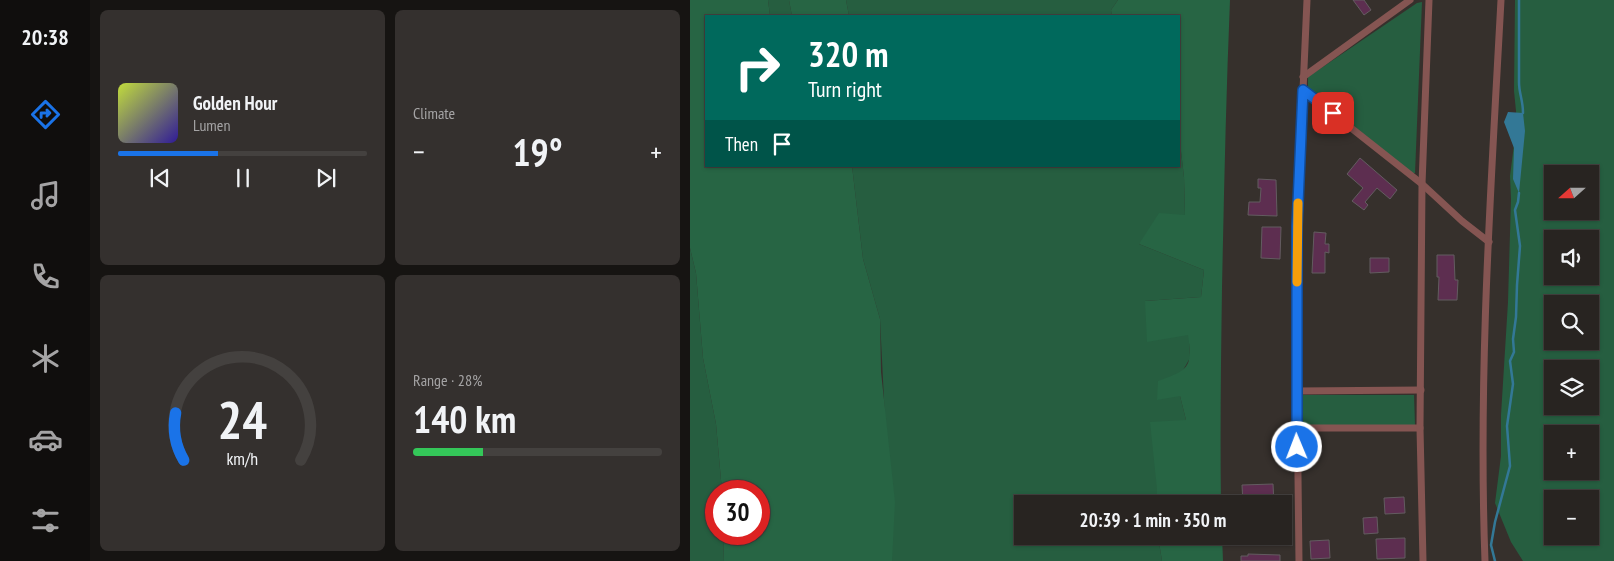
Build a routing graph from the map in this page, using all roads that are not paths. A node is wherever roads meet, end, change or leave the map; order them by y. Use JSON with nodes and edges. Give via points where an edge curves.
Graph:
{"nodes":[{"id":1,"x":1307,"y":0,"type":"edge"},
{"id":2,"x":1410,"y":0,"type":"edge"},
{"id":3,"x":1429,"y":0,"type":"edge"},
{"id":4,"x":1501,"y":0,"type":"edge"},
{"id":5,"x":1303,"y":77,"type":"junction"},
{"id":6,"x":1303,"y":90,"type":"junction"},
{"id":7,"x":1422,"y":184,"type":"junction"},
{"id":8,"x":1488,"y":242,"type":"junction"},
{"id":9,"x":1422,"y":390,"type":"junction"},
{"id":10,"x":1297,"y":391,"type":"junction"},
{"id":11,"x":1297,"y":428,"type":"junction"},
{"id":12,"x":1420,"y":428,"type":"junction"},
{"id":13,"x":1299,"y":561,"type":"edge"},
{"id":14,"x":1423,"y":561,"type":"edge"},
{"id":15,"x":1485,"y":561,"type":"edge"}],
"edges":[{"from":1,"to":5,"type":"street"},
{"from":2,"to":5,"type":"street"},
{"from":3,"to":7,"type":"street"},
{"from":4,"to":8,"type":"street"},
{"from":5,"to":6,"type":"street"},
{"from":6,"to":7,"type":"street"},
{"from":6,"to":10,"type":"street","via":[[1297,226]]},
{"from":7,"to":8,"type":"street"},
{"from":7,"to":9,"type":"street"},
{"from":8,"to":15,"type":"street"},
{"from":9,"to":10,"type":"street"},
{"from":9,"to":12,"type":"street"},
{"from":10,"to":11,"type":"street"},
{"from":11,"to":12,"type":"street"},
{"from":11,"to":13,"type":"street"},
{"from":12,"to":14,"type":"street"}]}
